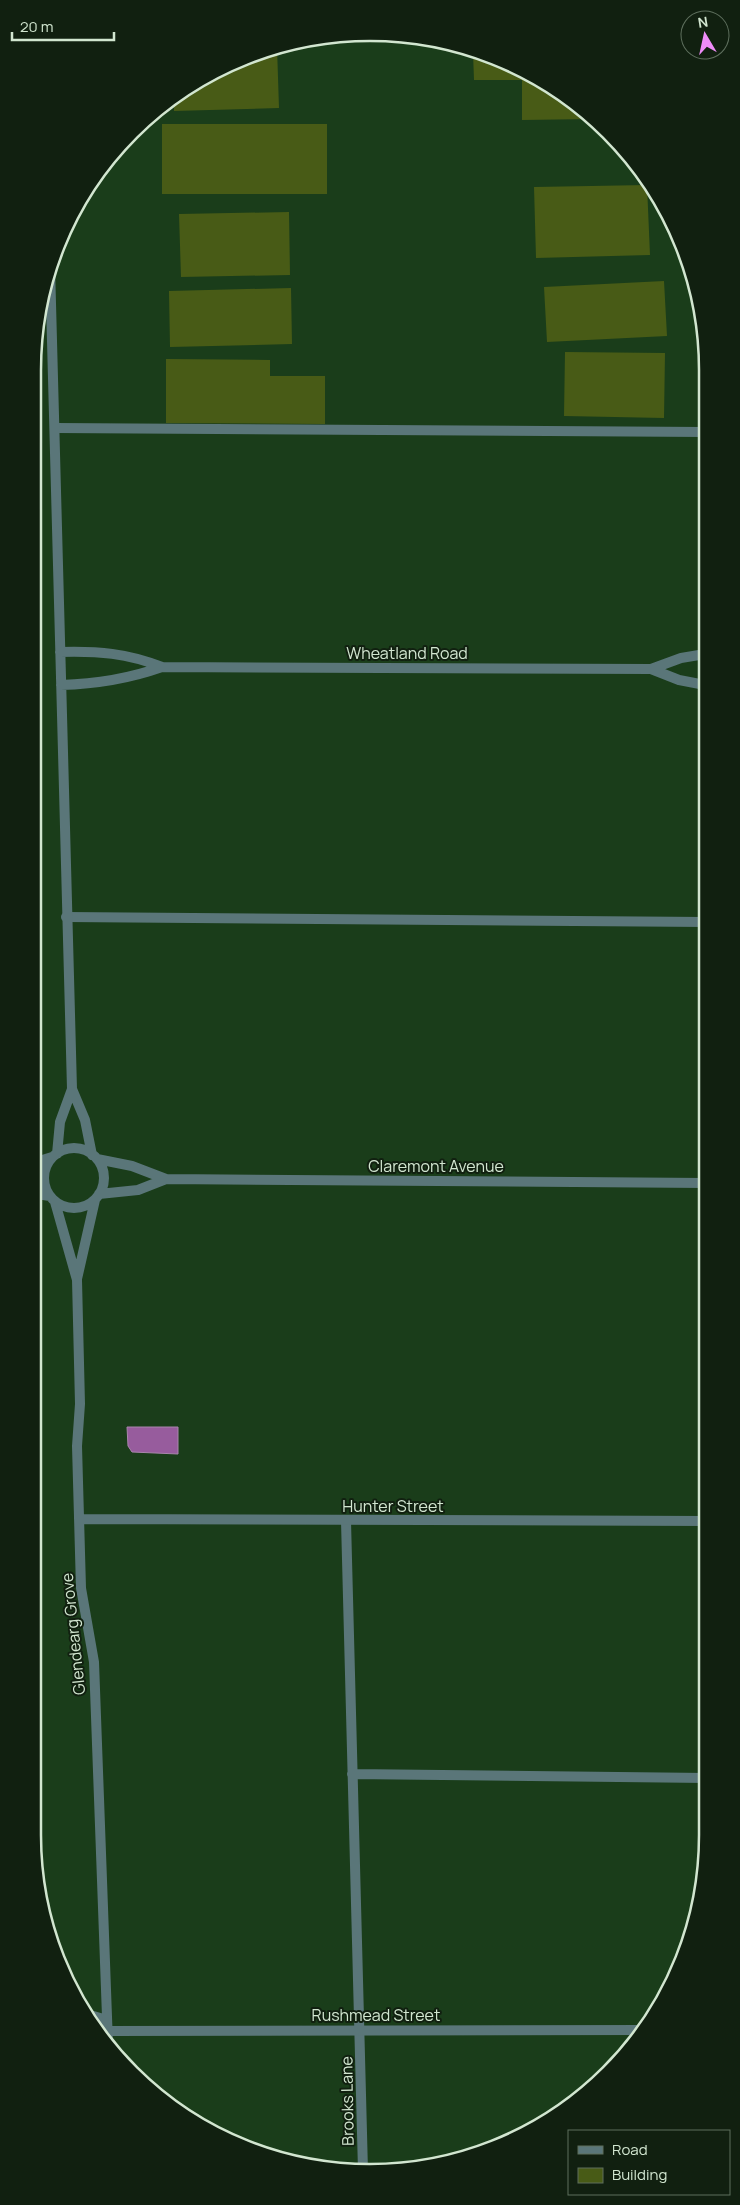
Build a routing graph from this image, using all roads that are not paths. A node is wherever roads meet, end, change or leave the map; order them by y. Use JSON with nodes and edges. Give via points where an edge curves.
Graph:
{"nodes":[{"id":1,"x":51,"y":291,"type":"edge"},
{"id":2,"x":55,"y":428,"type":"junction"},
{"id":3,"x":699,"y":432,"type":"edge"},
{"id":4,"x":60,"y":652,"type":"junction"},
{"id":5,"x":699,"y":655,"type":"edge"},
{"id":6,"x":162,"y":668,"type":"junction"},
{"id":7,"x":651,"y":669,"type":"junction"},
{"id":8,"x":699,"y":684,"type":"edge"},
{"id":9,"x":61,"y":685,"type":"junction"},
{"id":10,"x":66,"y":917,"type":"junction"},
{"id":11,"x":699,"y":922,"type":"edge"},
{"id":12,"x":72,"y":1089,"type":"junction"},
{"id":13,"x":54,"y":1156,"type":"junction"},
{"id":14,"x":94,"y":1157,"type":"junction"},
{"id":15,"x":41,"y":1160,"type":"edge"},
{"id":16,"x":166,"y":1178,"type":"junction"},
{"id":17,"x":699,"y":1183,"type":"edge"},
{"id":18,"x":41,"y":1196,"type":"edge"},
{"id":19,"x":97,"y":1197,"type":"junction"},
{"id":20,"x":52,"y":1199,"type":"junction"},
{"id":21,"x":77,"y":1280,"type":"junction"},
{"id":22,"x":79,"y":1519,"type":"junction"},
{"id":23,"x":346,"y":1521,"type":"junction"},
{"id":24,"x":699,"y":1521,"type":"edge"},
{"id":25,"x":352,"y":1774,"type":"junction"},
{"id":26,"x":699,"y":1778,"type":"edge"},
{"id":27,"x":99,"y":2021,"type":"edge"},
{"id":28,"x":107,"y":2026,"type":"junction"},
{"id":29,"x":360,"y":2030,"type":"junction"},
{"id":30,"x":635,"y":2030,"type":"edge"},
{"id":31,"x":107,"y":2033,"type":"edge"},
{"id":32,"x":363,"y":2164,"type":"edge"}],
"edges":[{"from":1,"to":2,"type":"street"},
{"from":2,"to":3,"type":"street"},
{"from":2,"to":4,"type":"street"},
{"from":4,"to":6,"type":"street","name":"Wheatland Road","via":[[98,651],[139,658]]},
{"from":4,"to":9,"type":"street"},
{"from":5,"to":7,"type":"street","name":"Wheatland Road"},
{"from":6,"to":7,"type":"street","name":"Wheatland Road"},
{"from":6,"to":9,"type":"street","name":"Wheatland Road","via":[[98,684]]},
{"from":7,"to":8,"type":"street","name":"Wheatland Road"},
{"from":9,"to":10,"type":"street"},
{"from":10,"to":11,"type":"street"},
{"from":10,"to":12,"type":"street"},
{"from":12,"to":13,"type":"street","via":[[60,1122]]},
{"from":12,"to":14,"type":"street","via":[[85,1120]]},
{"from":13,"to":14,"type":"street","via":[[74,1149]]},
{"from":13,"to":15,"type":"street"},
{"from":13,"to":20,"type":"street","via":[[46,1166],[44,1176],[45,1187]]},
{"from":14,"to":16,"type":"street","name":"Claremont Avenue"},
{"from":14,"to":19,"type":"street","via":[[104,1176]]},
{"from":16,"to":17,"type":"street","name":"Claremont Avenue"},
{"from":16,"to":19,"type":"street","name":"Claremont Avenue","via":[[138,1190]]},
{"from":18,"to":20,"type":"street"},
{"from":19,"to":20,"type":"street","via":[[86,1206],[75,1208],[65,1207]]},
{"from":19,"to":21,"type":"street","name":"Glendearg Grove"},
{"from":20,"to":21,"type":"street","name":"Glendearg Grove"},
{"from":21,"to":22,"type":"street","name":"Glendearg Grove"},
{"from":22,"to":23,"type":"street","name":"Hunter Street"},
{"from":22,"to":28,"type":"street","name":"Glendearg Grove","via":[[81,1588],[94,1662]]},
{"from":23,"to":24,"type":"street","name":"Hunter Street"},
{"from":23,"to":25,"type":"street","name":"Brooks Lane"},
{"from":25,"to":26,"type":"street"},
{"from":25,"to":29,"type":"street","name":"Brooks Lane"},
{"from":27,"to":28,"type":"street","name":"Rushmead Street"},
{"from":28,"to":29,"type":"street","name":"Rushmead Street"},
{"from":28,"to":31,"type":"street","name":"Glendearg Grove"},
{"from":29,"to":30,"type":"street","name":"Rushmead Street"},
{"from":29,"to":32,"type":"street","name":"Brooks Lane"}]}
